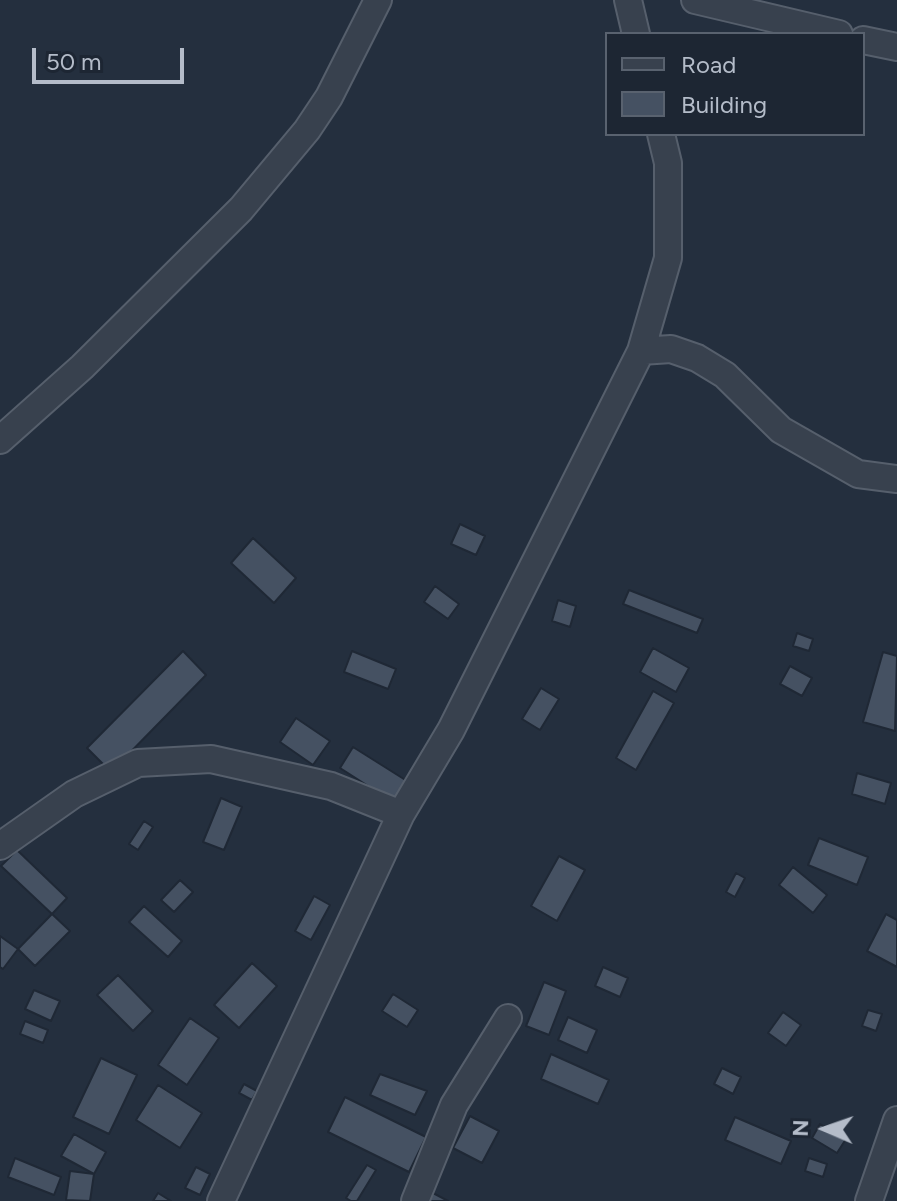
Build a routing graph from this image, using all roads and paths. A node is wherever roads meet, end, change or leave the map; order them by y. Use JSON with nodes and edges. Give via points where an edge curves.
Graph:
{"nodes":[{"id":1,"x":378,"y":0,"type":"edge"},
{"id":2,"x":628,"y":0,"type":"edge"},
{"id":3,"x":695,"y":0,"type":"edge"},
{"id":4,"x":636,"y":32,"type":"edge"},
{"id":5,"x":831,"y":32,"type":"edge"},
{"id":6,"x":865,"y":40,"type":"edge"},
{"id":7,"x":897,"y":47,"type":"edge"},
{"id":8,"x":661,"y":136,"type":"edge"},
{"id":9,"x":641,"y":351,"type":"junction"},
{"id":10,"x":0,"y":440,"type":"edge"},
{"id":11,"x":897,"y":479,"type":"edge"},
{"id":12,"x":401,"y":814,"type":"junction"},
{"id":13,"x":5,"y":836,"type":"edge"},
{"id":14,"x":508,"y":1018,"type":"dead end"},
{"id":15,"x":897,"y":1120,"type":"edge"},
{"id":16,"x":221,"y":1201,"type":"edge"},
{"id":17,"x":415,"y":1201,"type":"edge"},
{"id":18,"x":869,"y":1201,"type":"edge"}],
"edges":[{"from":1,"to":10,"type":"street","via":[[329,97],[241,209],[82,367]]},
{"from":2,"to":4,"type":"street"},
{"from":3,"to":5,"type":"street"},
{"from":6,"to":7,"type":"street"},
{"from":8,"to":9,"type":"street","via":[[668,163],[668,258]]},
{"from":9,"to":11,"type":"street","via":[[671,349],[697,358],[725,375],[781,430],[858,474]]},
{"from":9,"to":12,"type":"street","via":[[451,730]]},
{"from":12,"to":13,"type":"street","via":[[331,786],[211,759],[138,763]]},
{"from":12,"to":16,"type":"street"},
{"from":14,"to":17,"type":"street","via":[[454,1105]]},
{"from":15,"to":18,"type":"street"}]}
